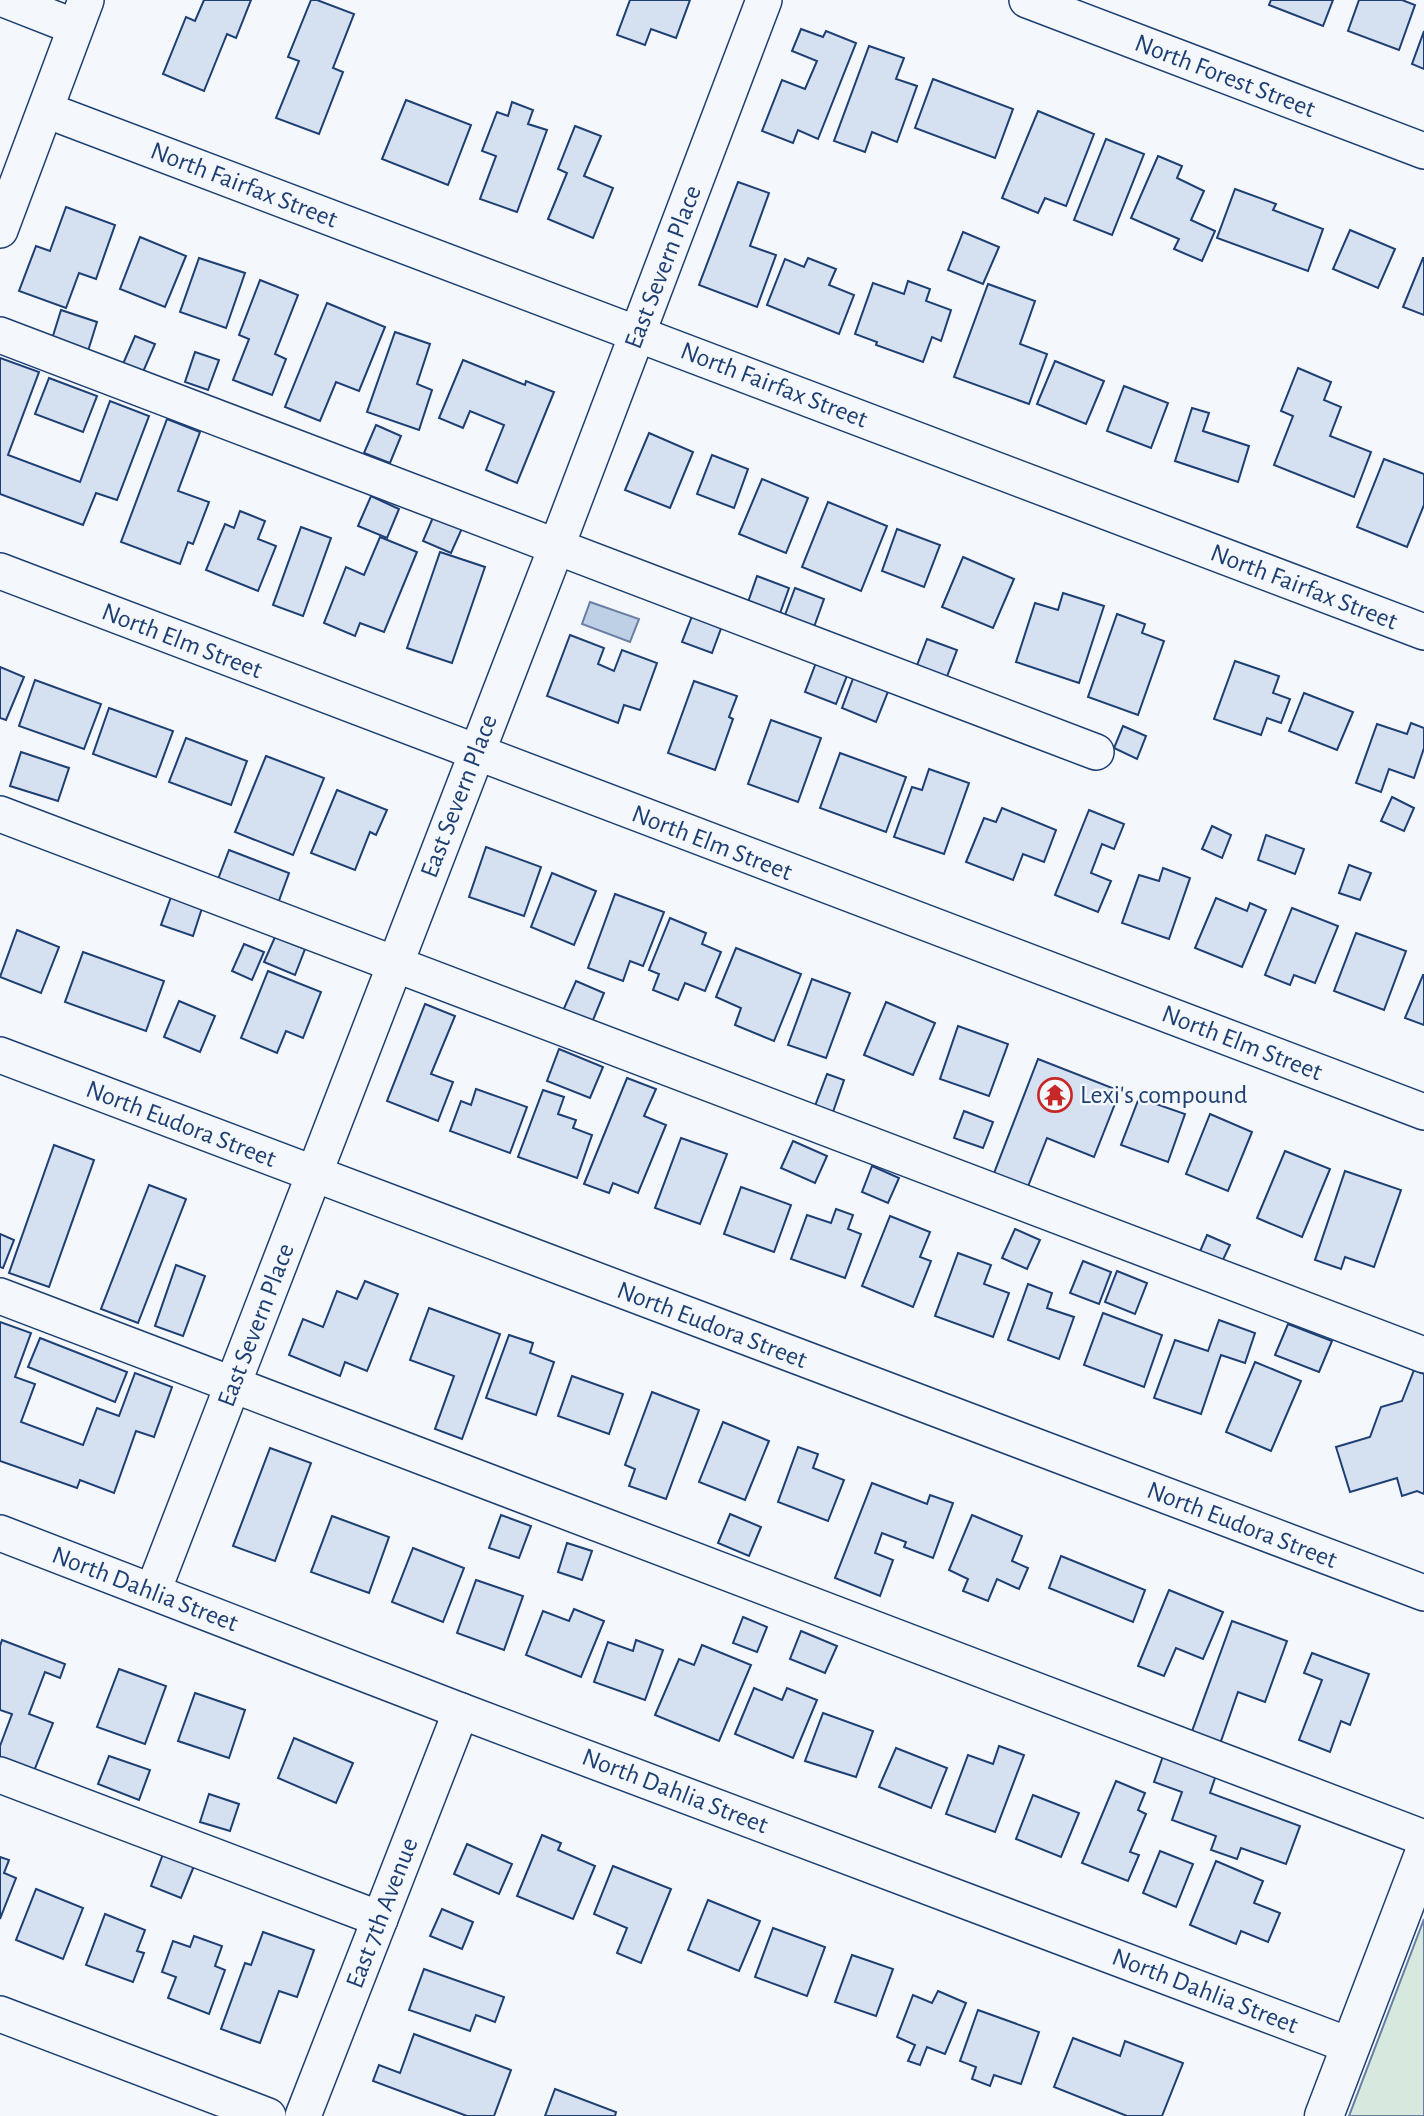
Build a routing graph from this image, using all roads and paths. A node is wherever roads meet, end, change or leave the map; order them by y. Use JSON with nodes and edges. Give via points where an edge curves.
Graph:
{"nodes":[{"id":1,"x":6,"y":0,"type":"edge"},
{"id":2,"x":764,"y":0,"type":"edge"},
{"id":3,"x":1027,"y":0,"type":"edge"},
{"id":4,"x":81,"y":13,"type":"edge"},
{"id":5,"x":46,"y":110,"type":"junction"},
{"id":6,"x":1424,"y":151,"type":"edge"},
{"id":7,"x":0,"y":230,"type":"edge"},
{"id":8,"x":638,"y":334,"type":"junction"},
{"id":9,"x":0,"y":335,"type":"edge"},
{"id":10,"x":556,"y":548,"type":"junction"},
{"id":11,"x":0,"y":571,"type":"edge"},
{"id":12,"x":1424,"y":632,"type":"edge"},
{"id":13,"x":1096,"y":752,"type":"dead end"},
{"id":14,"x":476,"y":753,"type":"junction"},
{"id":15,"x":0,"y":814,"type":"edge"},
{"id":16,"x":395,"y":964,"type":"junction"},
{"id":17,"x":0,"y":1055,"type":"edge"},
{"id":18,"x":1424,"y":1112,"type":"edge"},
{"id":19,"x":314,"y":1175,"type":"junction"},
{"id":20,"x":0,"y":1296,"type":"edge"},
{"id":21,"x":1424,"y":1356,"type":"edge"},
{"id":22,"x":233,"y":1385,"type":"junction"},
{"id":23,"x":0,"y":1533,"type":"edge"},
{"id":24,"x":153,"y":1591,"type":"junction"},
{"id":25,"x":1424,"y":1593,"type":"edge"},
{"id":26,"x":461,"y":1711,"type":"junction"},
{"id":27,"x":0,"y":1775,"type":"edge"},
{"id":28,"x":1424,"y":1838,"type":"edge"},
{"id":29,"x":1424,"y":1854,"type":"edge"},
{"id":30,"x":380,"y":1919,"type":"junction"},
{"id":31,"x":0,"y":2014,"type":"edge"},
{"id":32,"x":1351,"y":2046,"type":"junction"},
{"id":33,"x":268,"y":2116,"type":"edge"},
{"id":34,"x":303,"y":2116,"type":"edge"},
{"id":35,"x":1324,"y":2116,"type":"edge"}],
"edges":[{"from":1,"to":4,"type":"street"},
{"from":2,"to":8,"type":"street","name":"East Severn Place"},
{"from":3,"to":6,"type":"street","name":"North Forest Street"},
{"from":4,"to":5,"type":"street"},
{"from":5,"to":7,"type":"street"},
{"from":5,"to":8,"type":"street","name":"North Fairfax Street"},
{"from":8,"to":10,"type":"street","name":"East Severn Place"},
{"from":8,"to":12,"type":"street","name":"North Fairfax Street"},
{"from":9,"to":10,"type":"street"},
{"from":10,"to":13,"type":"street"},
{"from":10,"to":14,"type":"street","name":"East Severn Place"},
{"from":11,"to":14,"type":"street","name":"North Elm Street"},
{"from":14,"to":16,"type":"street","name":"East Severn Place"},
{"from":14,"to":18,"type":"street","name":"North Elm Street"},
{"from":15,"to":16,"type":"street"},
{"from":16,"to":19,"type":"street","name":"East Severn Place"},
{"from":16,"to":21,"type":"street"},
{"from":17,"to":19,"type":"street","name":"North Eudora Street"},
{"from":19,"to":22,"type":"street","name":"East Severn Place"},
{"from":19,"to":25,"type":"street","name":"North Eudora Street"},
{"from":20,"to":22,"type":"street"},
{"from":22,"to":24,"type":"street","name":"East Severn Place"},
{"from":22,"to":28,"type":"street"},
{"from":23,"to":24,"type":"street","name":"North Dahlia Street"},
{"from":24,"to":26,"type":"street","name":"North Dahlia Street"},
{"from":26,"to":30,"type":"street","name":"East 7th Avenue"},
{"from":26,"to":32,"type":"street","name":"North Dahlia Street"},
{"from":27,"to":30,"type":"street"},
{"from":29,"to":32,"type":"main road"},
{"from":30,"to":34,"type":"street","name":"East 7th Avenue"},
{"from":31,"to":33,"type":"street"},
{"from":32,"to":35,"type":"main road"}]}
